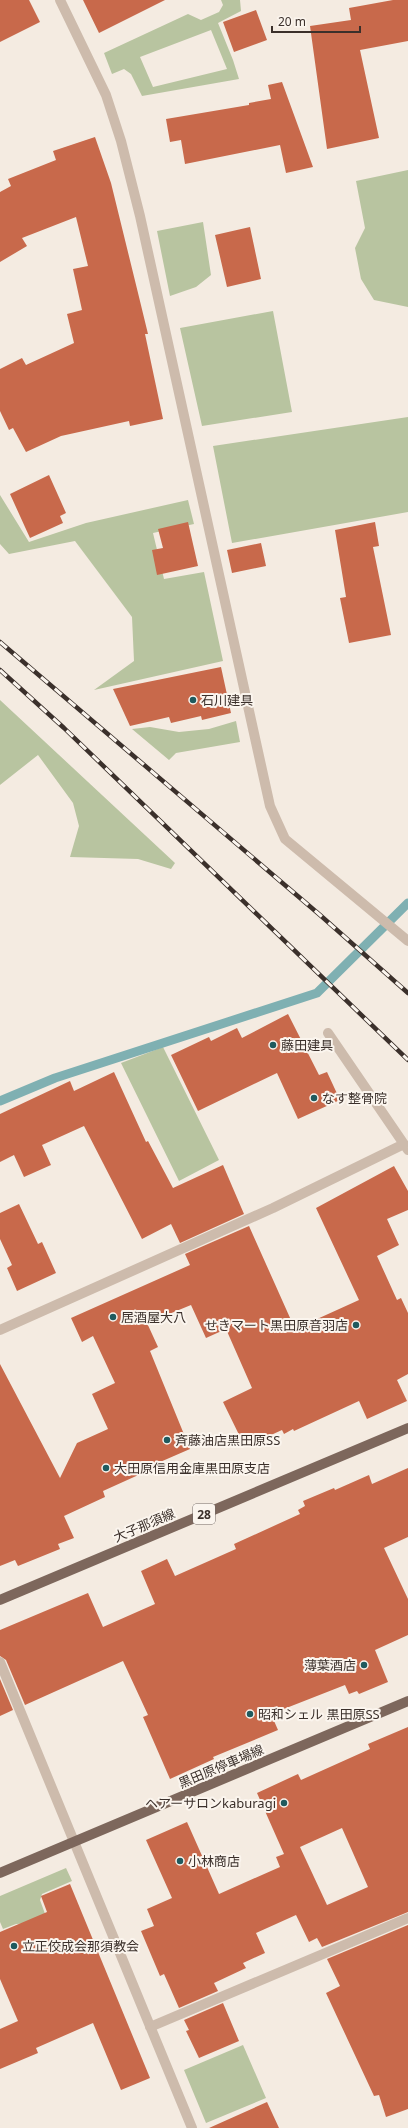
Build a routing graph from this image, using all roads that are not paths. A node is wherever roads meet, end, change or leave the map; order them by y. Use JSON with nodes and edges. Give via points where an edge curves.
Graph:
{"nodes":[{"id":1,"x":60,"y":0,"type":"edge"},
{"id":2,"x":406,"y":939,"type":"edge"},
{"id":3,"x":328,"y":1033,"type":"dead end"},
{"id":4,"x":406,"y":1147,"type":"edge"},
{"id":5,"x":0,"y":1330,"type":"edge"},
{"id":6,"x":408,"y":1428,"type":"edge"},
{"id":7,"x":0,"y":1600,"type":"edge"},
{"id":8,"x":0,"y":1662,"type":"edge"},
{"id":9,"x":408,"y":1701,"type":"edge"},
{"id":10,"x":74,"y":1842,"type":"junction"},
{"id":11,"x":0,"y":1873,"type":"edge"},
{"id":12,"x":408,"y":1918,"type":"edge"},
{"id":13,"x":150,"y":2028,"type":"junction"},
{"id":14,"x":192,"y":2128,"type":"edge"}],
"edges":[{"from":1,"to":2,"type":"street","via":[[106,95],[121,141],[140,216],[270,806],[285,839]]},
{"from":3,"to":4,"type":"street"},
{"from":4,"to":5,"type":"street"},
{"from":6,"to":7,"type":"main road","name":"大子那須線","number":"28"},
{"from":8,"to":10,"type":"street"},
{"from":9,"to":10,"type":"main road","name":"黒田原停車場線"},
{"from":10,"to":11,"type":"main road","name":"黒田原停車場線"},
{"from":10,"to":13,"type":"street"},
{"from":12,"to":13,"type":"street"},
{"from":13,"to":14,"type":"street"}]}
